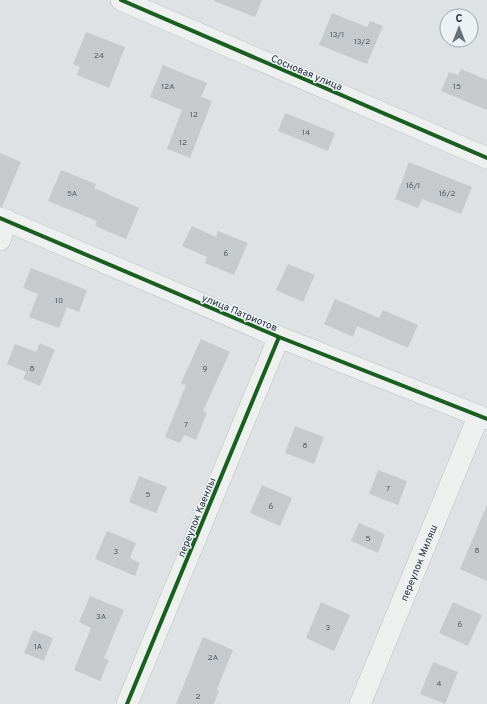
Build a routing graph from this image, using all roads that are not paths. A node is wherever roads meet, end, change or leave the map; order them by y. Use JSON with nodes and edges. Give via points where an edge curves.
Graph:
{"nodes":[{"id":1,"x":120,"y":0,"type":"edge"},
{"id":2,"x":487,"y":158,"type":"edge"},
{"id":3,"x":3,"y":219,"type":"edge"},
{"id":4,"x":0,"y":240,"type":"edge"},
{"id":5,"x":279,"y":337,"type":"junction"},
{"id":6,"x":480,"y":418,"type":"edge"},
{"id":7,"x":128,"y":704,"type":"edge"},
{"id":8,"x":360,"y":704,"type":"edge"}],
"edges":[{"from":1,"to":2,"type":"street","name":"Сосновая улица"},
{"from":3,"to":4,"type":"street"},
{"from":3,"to":5,"type":"street","name":"улица Патриотов"},
{"from":5,"to":6,"type":"street","name":"улица Патриотов"},
{"from":5,"to":7,"type":"street","name":"переулок Каенлы"},
{"from":6,"to":8,"type":"street","name":"переулок Миляш"}]}
